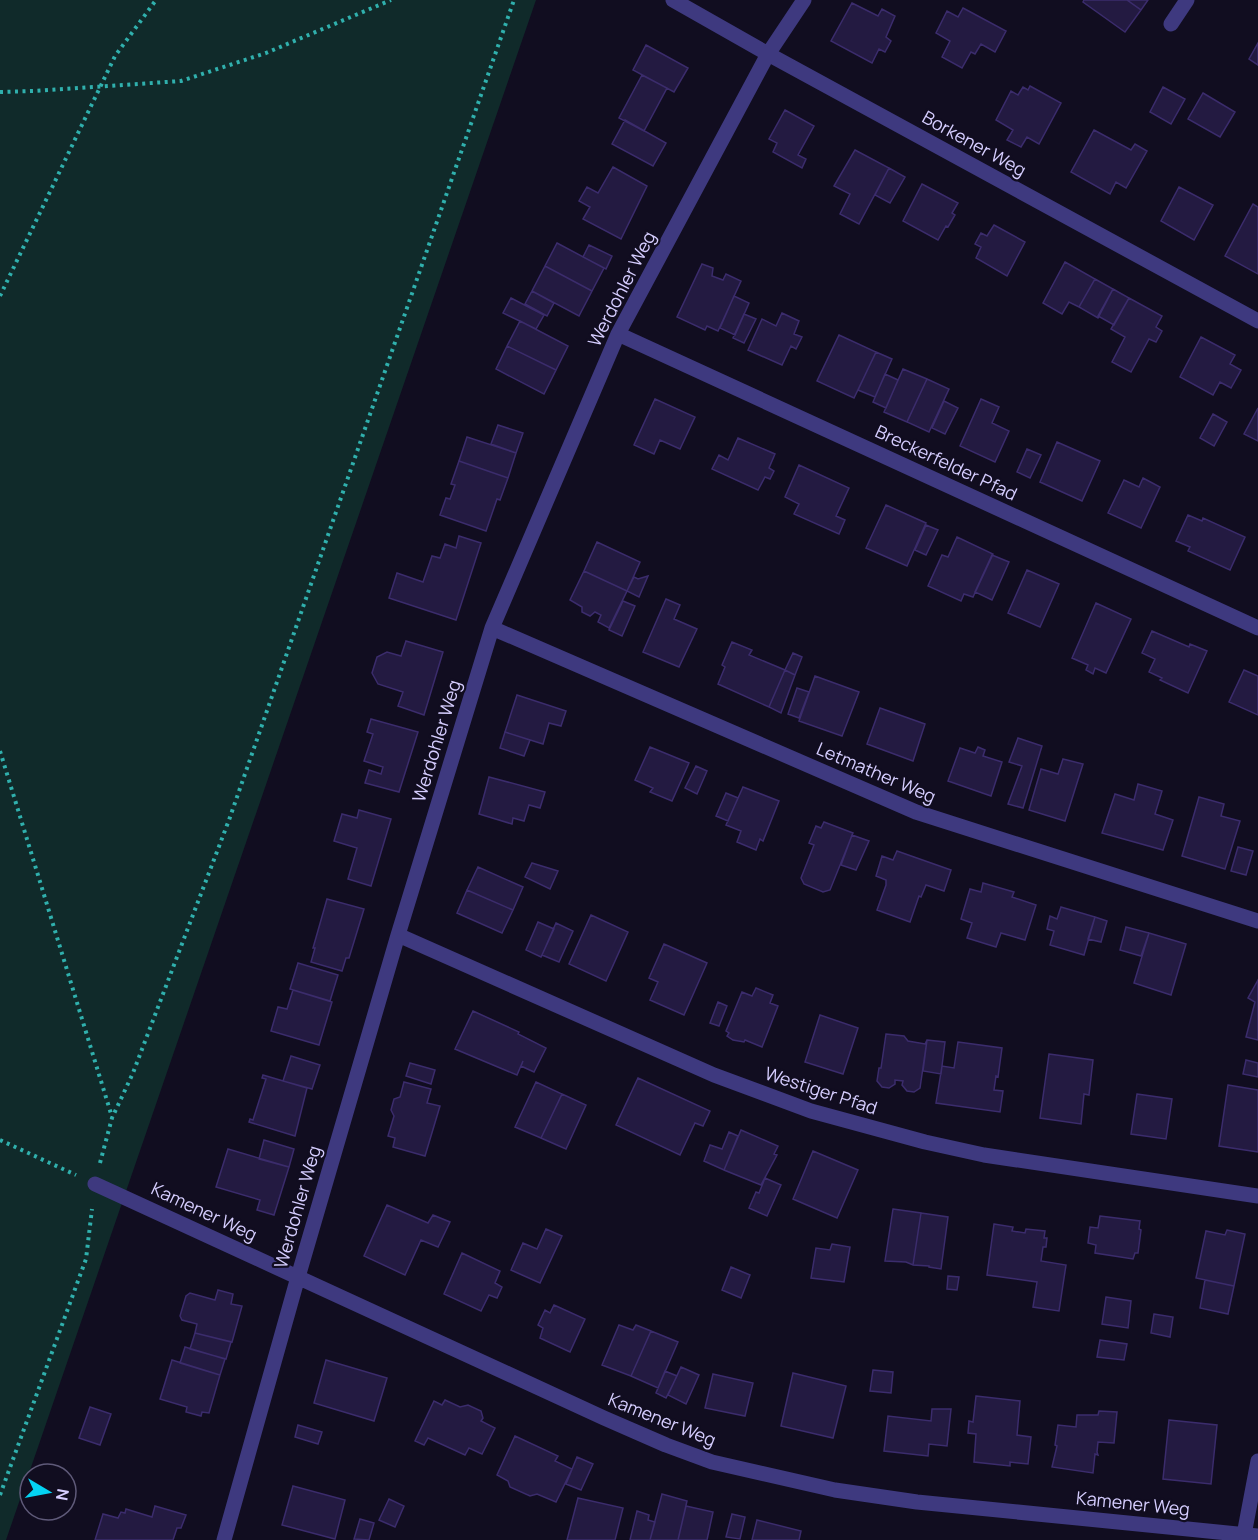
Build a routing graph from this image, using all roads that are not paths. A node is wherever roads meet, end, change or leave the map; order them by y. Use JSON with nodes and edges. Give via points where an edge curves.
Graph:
{"nodes":[{"id":1,"x":673,"y":0,"type":"edge"},
{"id":2,"x":804,"y":0,"type":"edge"},
{"id":3,"x":1187,"y":0,"type":"edge"},
{"id":4,"x":1171,"y":24,"type":"dead end"},
{"id":5,"x":768,"y":54,"type":"junction"},
{"id":6,"x":1258,"y":321,"type":"edge"},
{"id":7,"x":618,"y":334,"type":"junction"},
{"id":8,"x":492,"y":628,"type":"junction"},
{"id":9,"x":1258,"y":628,"type":"edge"},
{"id":10,"x":1258,"y":921,"type":"edge"},
{"id":11,"x":398,"y":936,"type":"junction"},
{"id":12,"x":95,"y":1184,"type":"road end"},
{"id":13,"x":1258,"y":1196,"type":"edge"},
{"id":14,"x":298,"y":1277,"type":"junction"},
{"id":15,"x":1258,"y":1461,"type":"edge"},
{"id":16,"x":1248,"y":1537,"type":"edge"},
{"id":17,"x":224,"y":1540,"type":"edge"}],
"edges":[{"from":1,"to":5,"type":"street","name":"Borkener Weg"},
{"from":2,"to":5,"type":"street","name":"Werdohler Weg"},
{"from":3,"to":4,"type":"street"},
{"from":5,"to":6,"type":"street","name":"Borkener Weg"},
{"from":5,"to":7,"type":"street","name":"Werdohler Weg"},
{"from":7,"to":8,"type":"street","name":"Werdohler Weg"},
{"from":7,"to":9,"type":"street","name":"Breckerfelder Pfad"},
{"from":8,"to":10,"type":"street","name":"Letmather Weg","via":[[916,812]]},
{"from":8,"to":11,"type":"street","name":"Werdohler Weg"},
{"from":11,"to":13,"type":"street","name":"Westiger Pfad","via":[[714,1075],[811,1111],[984,1155]]},
{"from":11,"to":14,"type":"street","name":"Werdohler Weg"},
{"from":12,"to":14,"type":"street","name":"Kamener Weg"},
{"from":14,"to":16,"type":"street","name":"Kamener Weg","via":[[666,1445],[712,1462],[904,1501]]},
{"from":14,"to":17,"type":"street","name":"Werdohler Weg"},
{"from":15,"to":16,"type":"street"}]}
